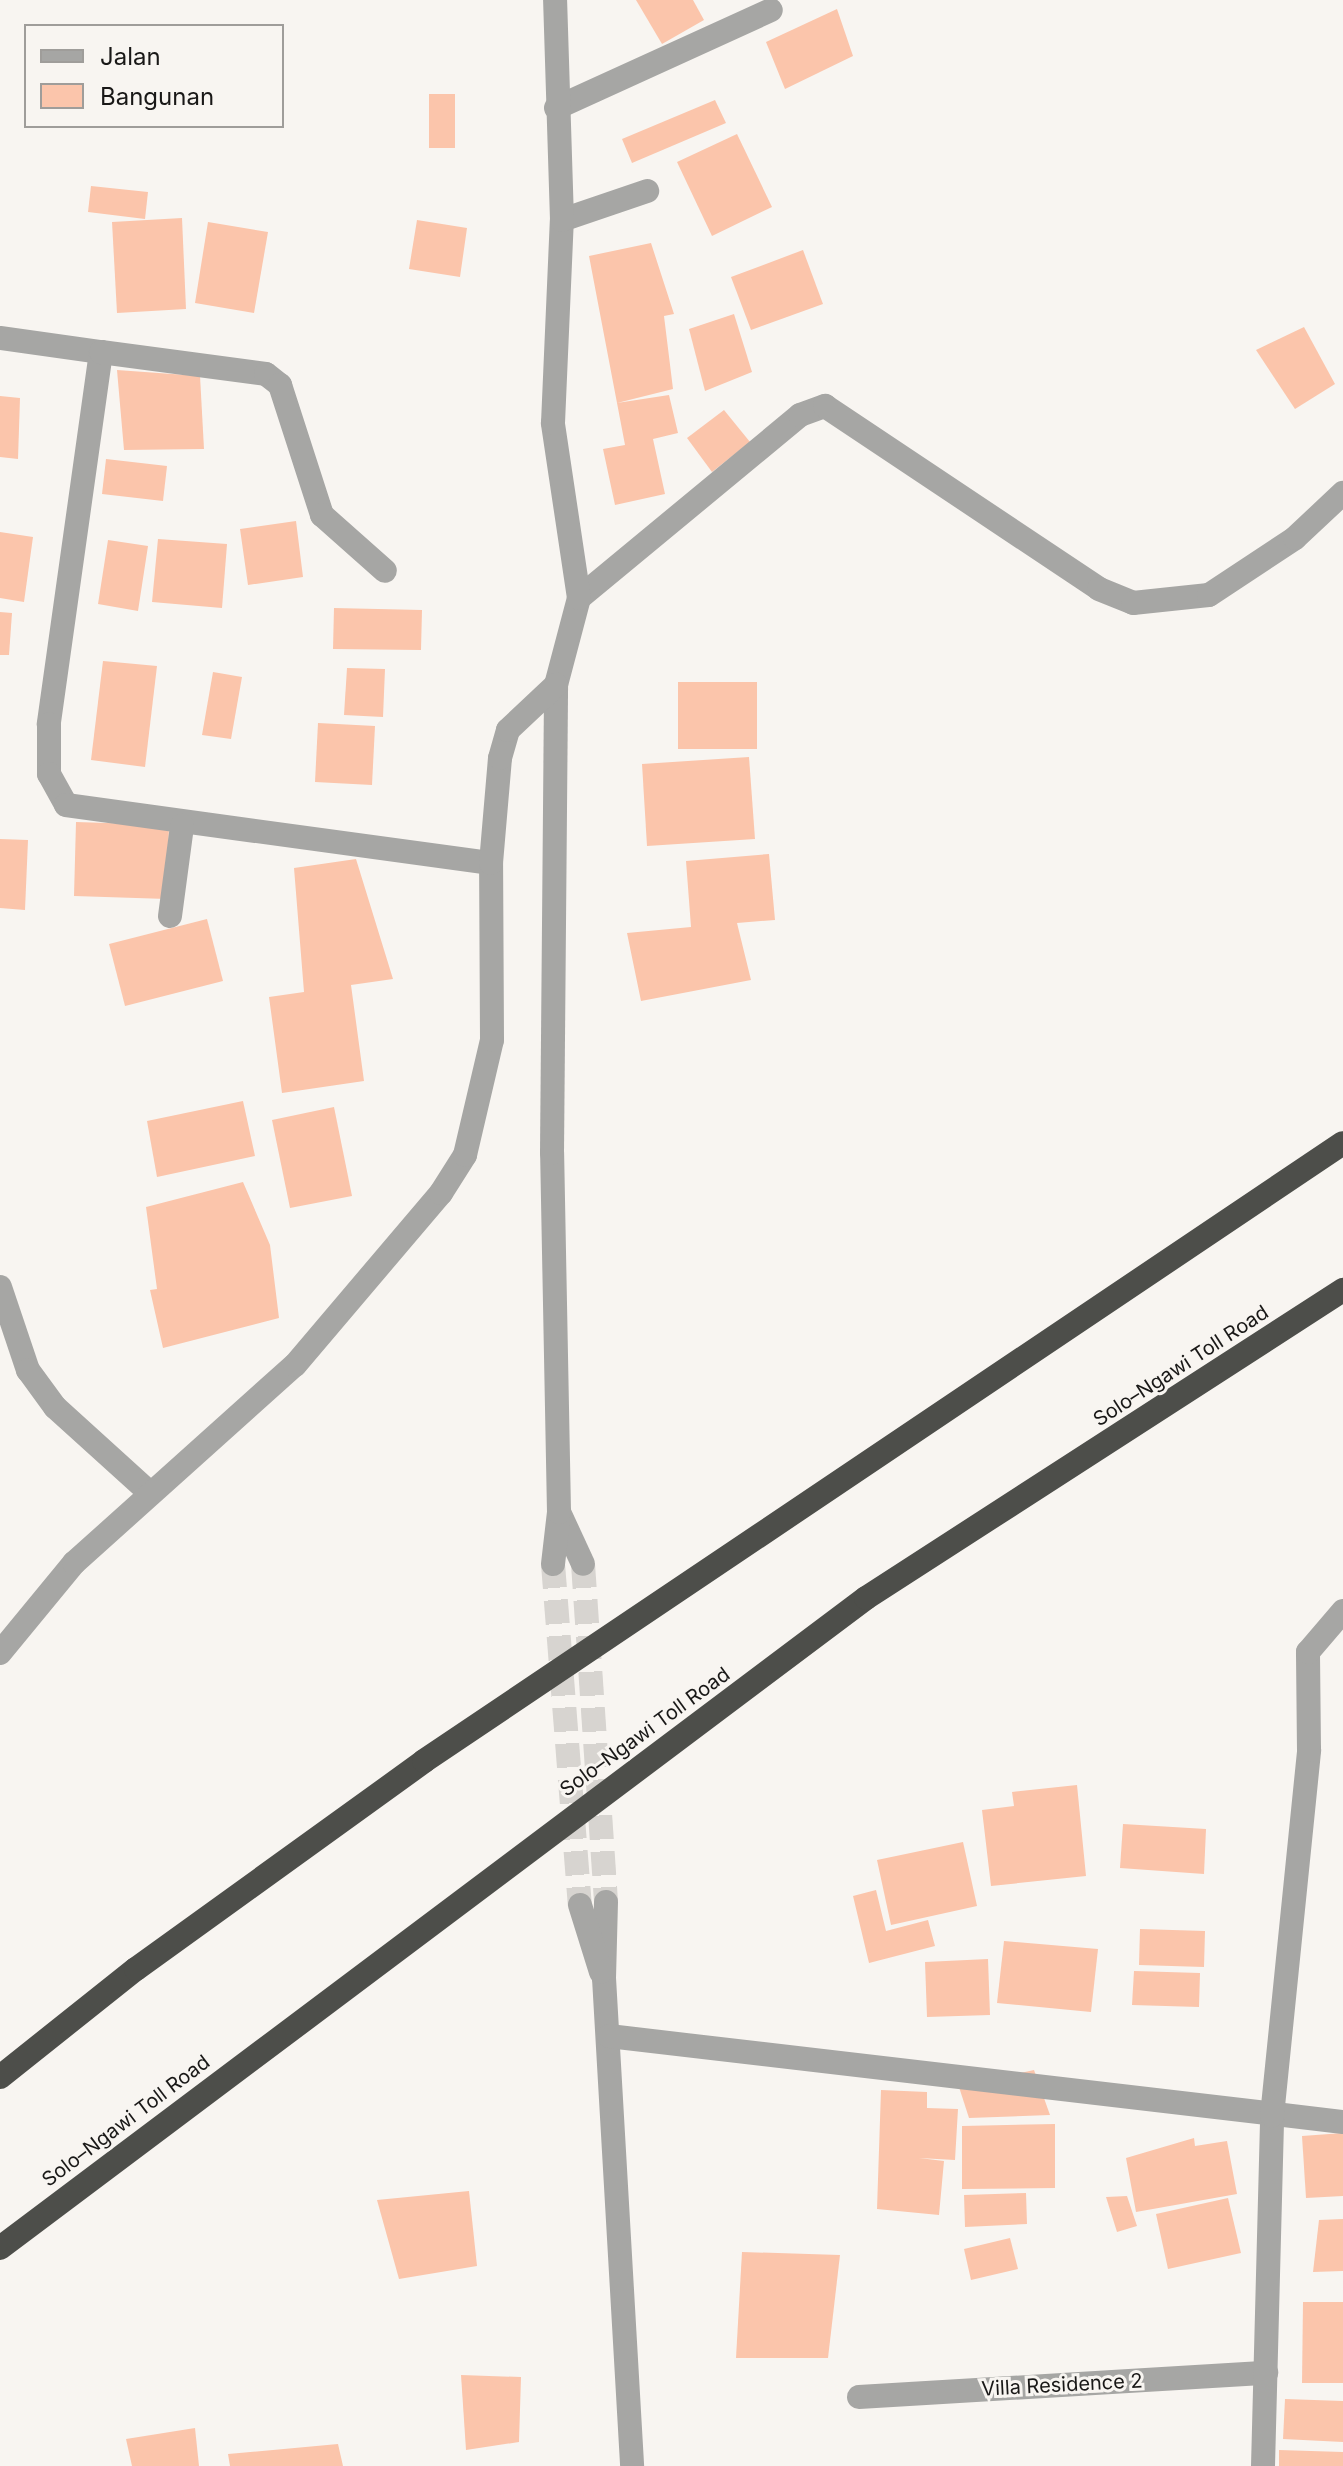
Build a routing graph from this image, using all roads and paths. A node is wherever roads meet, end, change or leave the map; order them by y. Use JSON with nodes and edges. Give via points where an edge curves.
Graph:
{"nodes":[{"id":1,"x":555,"y":0,"type":"edge"},
{"id":2,"x":771,"y":10,"type":"dead end"},
{"id":3,"x":556,"y":108,"type":"junction"},
{"id":4,"x":647,"y":191,"type":"dead end"},
{"id":5,"x":562,"y":220,"type":"junction"},
{"id":6,"x":0,"y":338,"type":"edge"},
{"id":7,"x":101,"y":352,"type":"junction"},
{"id":8,"x":1343,"y":493,"type":"edge"},
{"id":9,"x":385,"y":571,"type":"dead end"},
{"id":10,"x":579,"y":598,"type":"junction"},
{"id":11,"x":556,"y":685,"type":"junction"},
{"id":12,"x":182,"y":826,"type":"junction"},
{"id":13,"x":491,"y":863,"type":"junction"},
{"id":14,"x":170,"y":916,"type":"dead end"},
{"id":15,"x":1343,"y":1143,"type":"edge"},
{"id":16,"x":0,"y":1287,"type":"edge"},
{"id":17,"x":1343,"y":1290,"type":"edge"},
{"id":18,"x":150,"y":1493,"type":"junction"},
{"id":19,"x":559,"y":1512,"type":"junction"},
{"id":20,"x":553,"y":1564,"type":"tunnel mouth"},
{"id":21,"x":583,"y":1564,"type":"tunnel mouth"},
{"id":22,"x":1343,"y":1611,"type":"edge"},
{"id":23,"x":3,"y":1642,"type":"edge"},
{"id":24,"x":606,"y":1902,"type":"tunnel mouth"},
{"id":25,"x":580,"y":1905,"type":"tunnel mouth"},
{"id":26,"x":604,"y":1978,"type":"junction"},
{"id":27,"x":609,"y":2036,"type":"junction"},
{"id":28,"x":0,"y":2077,"type":"edge"},
{"id":29,"x":1272,"y":2116,"type":"junction"},
{"id":30,"x":1343,"y":2122,"type":"edge"},
{"id":31,"x":0,"y":2248,"type":"edge"},
{"id":32,"x":1266,"y":2373,"type":"junction"},
{"id":33,"x":859,"y":2397,"type":"dead end"},
{"id":34,"x":632,"y":2466,"type":"edge"},
{"id":35,"x":1263,"y":2466,"type":"edge"}],
"edges":[{"from":1,"to":3,"type":"street"},
{"from":2,"to":3,"type":"street"},
{"from":3,"to":5,"type":"street"},
{"from":4,"to":5,"type":"street"},
{"from":5,"to":10,"type":"street","via":[[553,423]]},
{"from":6,"to":7,"type":"street"},
{"from":7,"to":9,"type":"street","via":[[266,374],[280,385],[322,515]]},
{"from":7,"to":12,"type":"street","via":[[49,724],[49,774],[66,805]]},
{"from":8,"to":10,"type":"street","via":[[1231,584],[1169,605],[1133,603],[1099,589],[825,406],[800,415]]},
{"from":10,"to":11,"type":"street"},
{"from":11,"to":13,"type":"street","via":[[508,730]]},
{"from":11,"to":19,"type":"street","via":[[552,1153]]},
{"from":12,"to":13,"type":"street"},
{"from":12,"to":14,"type":"street"},
{"from":13,"to":18,"type":"street","via":[[492,1040],[465,1155],[441,1193],[295,1365]]},
{"from":15,"to":28,"type":"highway","via":[[424,1761],[136,1969]]},
{"from":16,"to":18,"type":"street","via":[[28,1370],[55,1407]]},
{"from":17,"to":31,"type":"highway","name":"Solo–Ngawi Toll Road","via":[[866,1598]]},
{"from":18,"to":23,"type":"street","via":[[74,1563]]},
{"from":19,"to":20,"type":"street"},
{"from":19,"to":21,"type":"street"},
{"from":22,"to":29,"type":"street","via":[[1308,1652],[1309,1750]]},
{"from":24,"to":26,"type":"street"},
{"from":25,"to":26,"type":"street"},
{"from":26,"to":27,"type":"street"},
{"from":27,"to":29,"type":"street"},
{"from":27,"to":34,"type":"street"},
{"from":29,"to":30,"type":"street"},
{"from":29,"to":32,"type":"street"},
{"from":32,"to":33,"type":"street","name":"Villa Residence 2"},
{"from":32,"to":35,"type":"street"}]}
